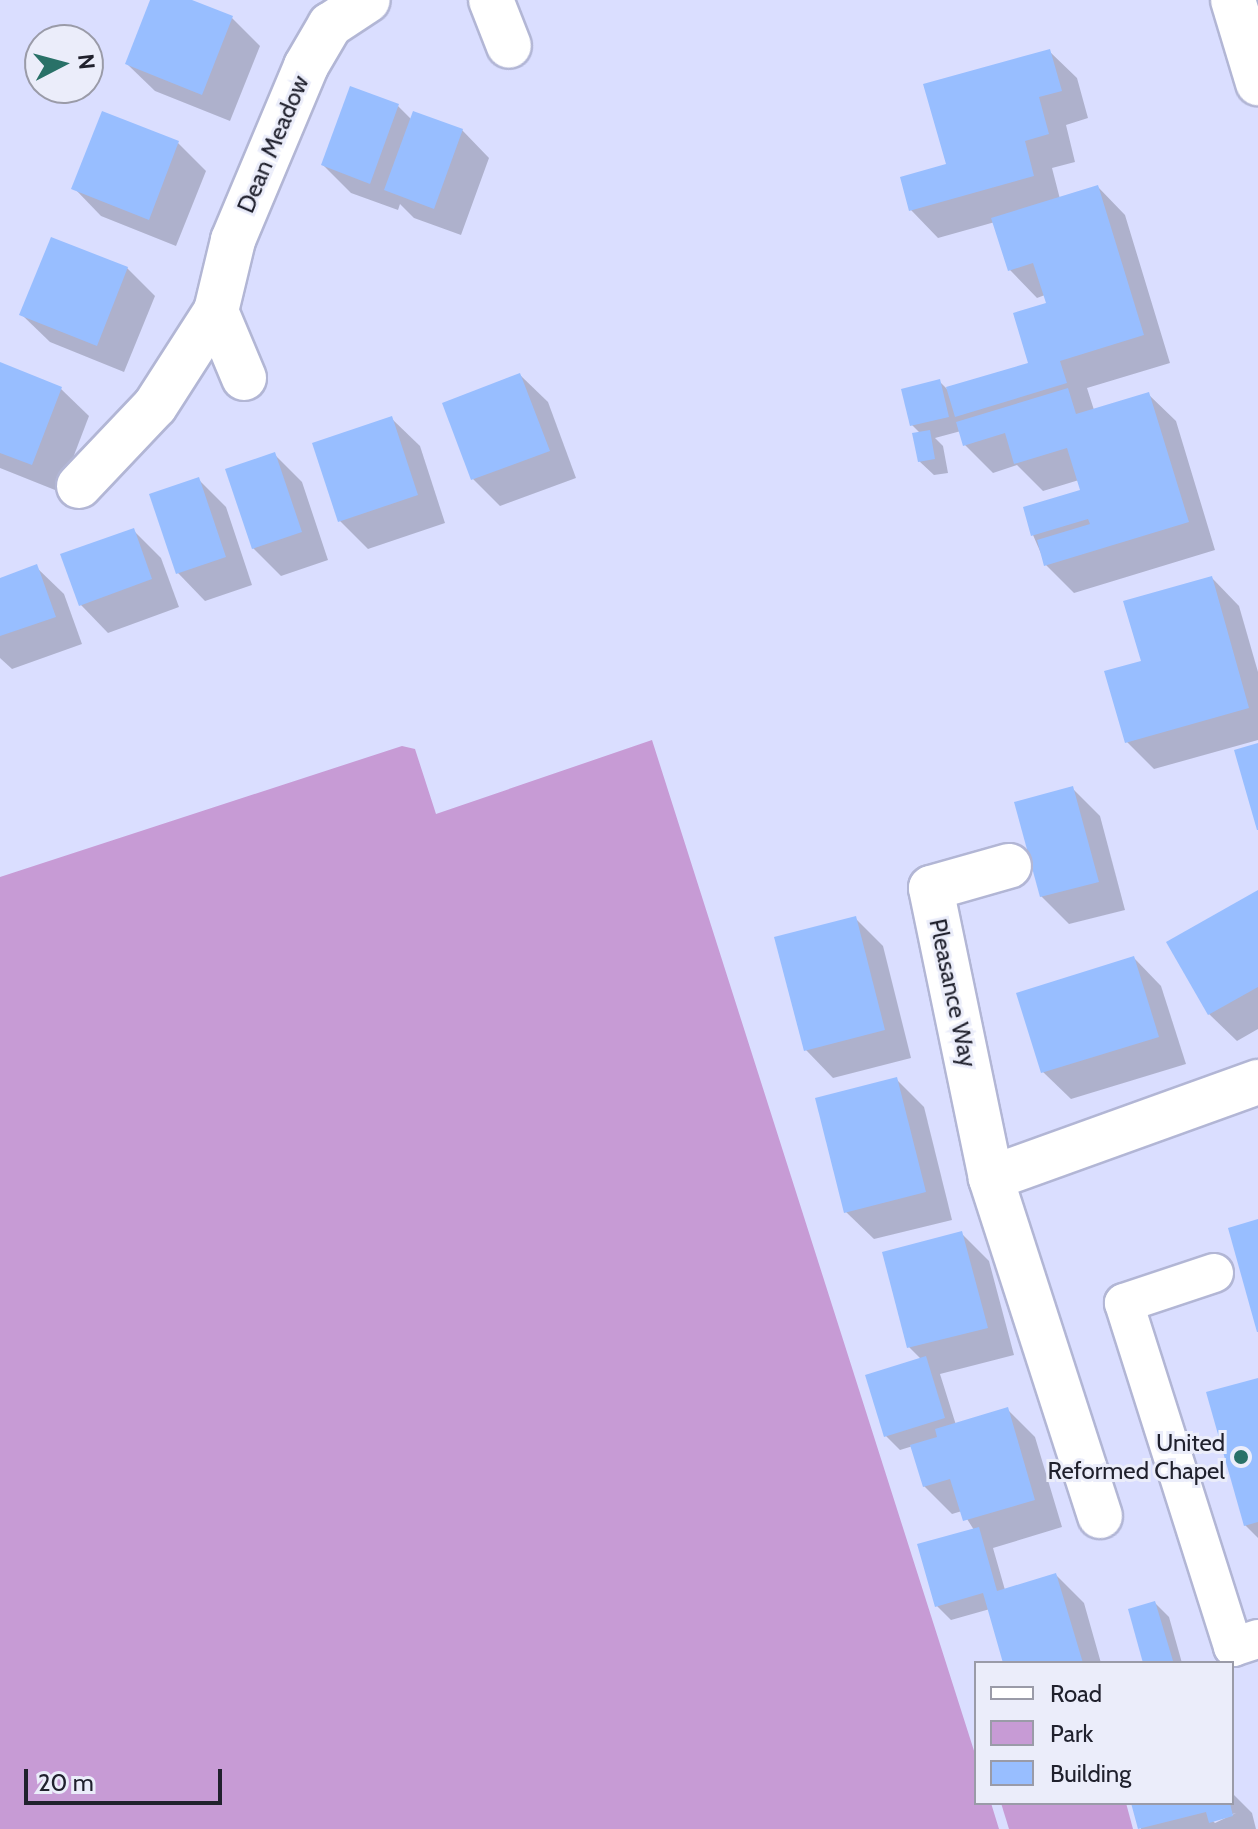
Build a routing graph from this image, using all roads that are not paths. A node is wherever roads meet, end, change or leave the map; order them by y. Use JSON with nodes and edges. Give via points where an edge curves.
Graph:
{"nodes":[{"id":1,"x":368,"y":0,"type":"edge"},
{"id":2,"x":491,"y":0,"type":"edge"},
{"id":3,"x":1233,"y":0,"type":"edge"},
{"id":4,"x":509,"y":46,"type":"dead end"},
{"id":5,"x":1258,"y":83,"type":"edge"},
{"id":6,"x":216,"y":311,"type":"junction"},
{"id":7,"x":244,"y":378,"type":"dead end"},
{"id":8,"x":79,"y":486,"type":"dead end"},
{"id":9,"x":1009,"y":866,"type":"dead end"},
{"id":10,"x":1258,"y":1082,"type":"edge"},
{"id":11,"x":991,"y":1178,"type":"junction"},
{"id":12,"x":1214,"y":1273,"type":"dead end"},
{"id":13,"x":1100,"y":1516,"type":"dead end"},
{"id":14,"x":1258,"y":1639,"type":"edge"}],
"edges":[{"from":1,"to":6,"type":"street","name":"Dean Meadow","via":[[330,25],[306,66],[233,240]]},
{"from":2,"to":4,"type":"street"},
{"from":3,"to":5,"type":"street"},
{"from":6,"to":7,"type":"street"},
{"from":6,"to":8,"type":"street","name":"Dean Meadow","via":[[155,406]]},
{"from":9,"to":11,"type":"street","name":"Pleasance Way","via":[[931,888]]},
{"from":10,"to":11,"type":"street"},
{"from":11,"to":13,"type":"street","name":"Pleasance Way"},
{"from":12,"to":14,"type":"lane","via":[[1124,1303],[1233,1647]]}]}
